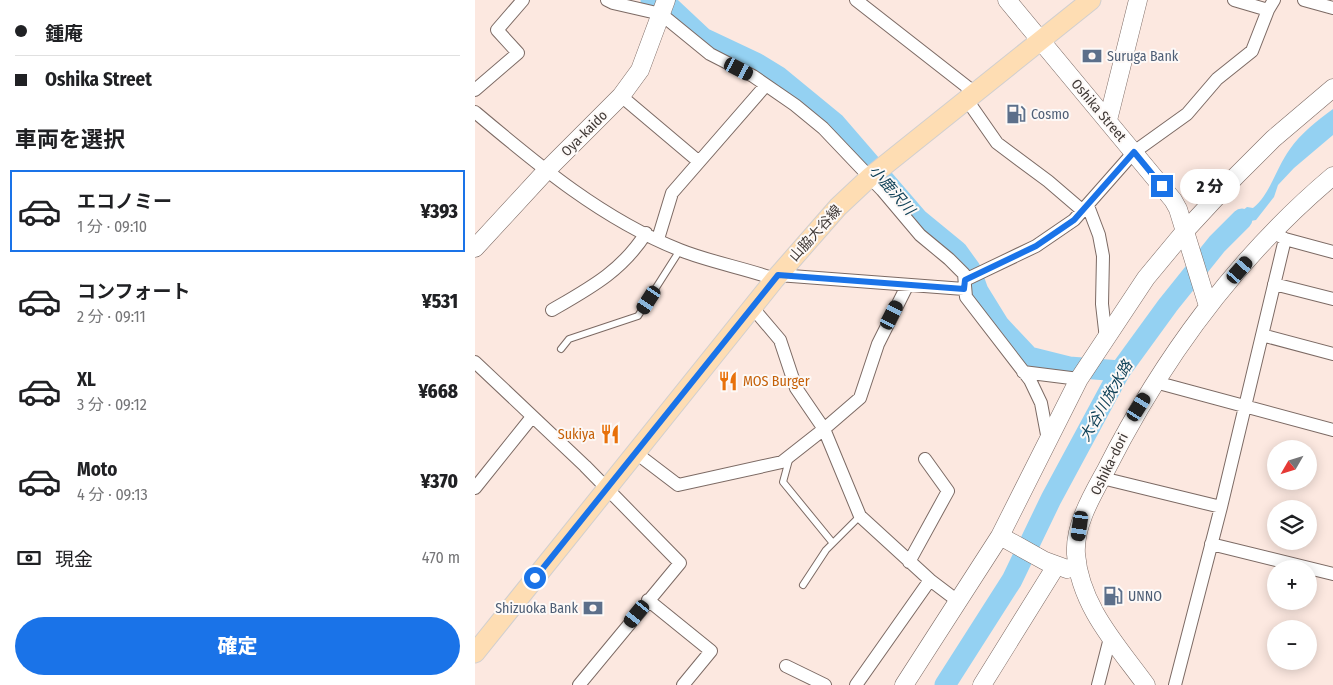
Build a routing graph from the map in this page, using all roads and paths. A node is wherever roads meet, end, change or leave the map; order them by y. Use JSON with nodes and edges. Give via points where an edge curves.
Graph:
{"nodes":[{"id":1,"x":523,"y":0,"type":"edge"},
{"id":2,"x":607,"y":0,"type":"edge"},
{"id":3,"x":1007,"y":0,"type":"edge"},
{"id":4,"x":1091,"y":0,"type":"edge"},
{"id":5,"x":1138,"y":0,"type":"edge"},
{"id":6,"x":1234,"y":0,"type":"edge"},
{"id":7,"x":1304,"y":0,"type":"edge"},
{"id":8,"x":864,"y":3,"type":"edge"},
{"id":9,"x":1271,"y":5,"type":"edge"},
{"id":10,"x":663,"y":7,"type":"edge"},
{"id":11,"x":1333,"y":8,"type":"edge"},
{"id":12,"x":1041,"y":41,"type":"junction"},
{"id":13,"x":767,"y":85,"type":"junction"},
{"id":14,"x":1333,"y":88,"type":"edge"},
{"id":15,"x":475,"y":90,"type":"edge"},
{"id":16,"x":621,"y":96,"type":"junction"},
{"id":17,"x":971,"y":96,"type":"junction"},
{"id":18,"x":475,"y":112,"type":"edge"},
{"id":19,"x":1108,"y":120,"type":"junction"},
{"id":20,"x":1134,"y":152,"type":"junction"},
{"id":21,"x":699,"y":161,"type":"junction"},
{"id":22,"x":546,"y":171,"type":"junction"},
{"id":23,"x":876,"y":172,"type":"junction"},
{"id":24,"x":1331,"y":180,"type":"edge"},
{"id":25,"x":1085,"y":209,"type":"junction"},
{"id":26,"x":1185,"y":231,"type":"junction"},
{"id":27,"x":646,"y":233,"type":"junction"},
{"id":28,"x":1279,"y":236,"type":"junction"},
{"id":29,"x":657,"y":239,"type":"junction"},
{"id":30,"x":475,"y":248,"type":"edge"},
{"id":31,"x":680,"y":250,"type":"junction"},
{"id":32,"x":1333,"y":252,"type":"edge"},
{"id":33,"x":777,"y":277,"type":"junction"},
{"id":34,"x":965,"y":284,"type":"junction"},
{"id":35,"x":1274,"y":284,"type":"junction"},
{"id":36,"x":907,"y":286,"type":"junction"},
{"id":37,"x":1333,"y":299,"type":"edge"},
{"id":38,"x":1208,"y":306,"type":"junction"},
{"id":39,"x":752,"y":307,"type":"junction"},
{"id":40,"x":552,"y":310,"type":"dead end"},
{"id":41,"x":1262,"y":335,"type":"junction"},
{"id":42,"x":1105,"y":339,"type":"junction"},
{"id":43,"x":561,"y":349,"type":"dead end"},
{"id":44,"x":1333,"y":354,"type":"edge"},
{"id":45,"x":475,"y":362,"type":"edge"},
{"id":46,"x":1023,"y":372,"type":"junction"},
{"id":47,"x":1079,"y":380,"type":"junction"},
{"id":48,"x":1155,"y":382,"type":"junction"},
{"id":49,"x":1245,"y":407,"type":"junction"},
{"id":50,"x":532,"y":417,"type":"junction"},
{"id":51,"x":824,"y":429,"type":"junction"},
{"id":52,"x":1333,"y":430,"type":"edge"},
{"id":53,"x":1048,"y":440,"type":"junction"},
{"id":54,"x":636,"y":453,"type":"junction"},
{"id":55,"x":790,"y":456,"type":"junction"},
{"id":56,"x":925,"y":459,"type":"dead end"},
{"id":57,"x":1102,"y":478,"type":"junction"},
{"id":58,"x":475,"y":488,"type":"edge"},
{"id":59,"x":607,"y":489,"type":"junction"},
{"id":60,"x":1221,"y":507,"type":"junction"},
{"id":61,"x":860,"y":516,"type":"junction"},
{"id":62,"x":1000,"y":536,"type":"junction"},
{"id":63,"x":833,"y":542,"type":"junction"},
{"id":64,"x":1211,"y":544,"type":"junction"},
{"id":65,"x":909,"y":562,"type":"junction"},
{"id":66,"x":1051,"y":564,"type":"junction"},
{"id":67,"x":1078,"y":570,"type":"junction"},
{"id":68,"x":1333,"y":574,"type":"edge"},
{"id":69,"x":930,"y":580,"type":"junction"},
{"id":70,"x":803,"y":585,"type":"dead end"},
{"id":71,"x":648,"y":600,"type":"junction"},
{"id":72,"x":959,"y":602,"type":"junction"},
{"id":73,"x":1110,"y":638,"type":"junction"},
{"id":74,"x":475,"y":653,"type":"edge"},
{"id":75,"x":786,"y":666,"type":"dead end"},
{"id":76,"x":1141,"y":682,"type":"edge"},
{"id":77,"x":988,"y":683,"type":"edge"},
{"id":78,"x":819,"y":684,"type":"edge"},
{"id":79,"x":579,"y":685,"type":"edge"},
{"id":80,"x":683,"y":685,"type":"edge"},
{"id":81,"x":856,"y":685,"type":"edge"},
{"id":82,"x":905,"y":685,"type":"edge"},
{"id":83,"x":1098,"y":685,"type":"edge"},
{"id":84,"x":1175,"y":685,"type":"edge"}],
"edges":[{"from":1,"to":15,"type":"street","via":[[497,30],[518,52]]},
{"from":2,"to":10,"type":"street"},
{"from":3,"to":12,"type":"street","name":"Oshika Street"},
{"from":4,"to":12,"type":"main road","name":"山脇大谷線"},
{"from":5,"to":19,"type":"street"},
{"from":6,"to":9,"type":"street"},
{"from":7,"to":11,"type":"street"},
{"from":8,"to":17,"type":"street"},
{"from":9,"to":20,"type":"street","via":[[1252,51],[1217,79],[1187,114]]},
{"from":10,"to":13,"type":"street","via":[[710,54]]},
{"from":10,"to":16,"type":"street","name":"Oya-kaido","via":[[639,70]]},
{"from":12,"to":17,"type":"main road","name":"山脇大谷線"},
{"from":12,"to":19,"type":"street","name":"Oshika Street"},
{"from":13,"to":21,"type":"street"},
{"from":13,"to":23,"type":"street"},
{"from":14,"to":26,"type":"street","via":[[1273,139]]},
{"from":16,"to":21,"type":"street"},
{"from":16,"to":22,"type":"street","name":"Oya-kaido"},
{"from":17,"to":23,"type":"main road","name":"山脇大谷線"},
{"from":17,"to":25,"type":"street","via":[[997,143]]},
{"from":18,"to":22,"type":"street"},
{"from":19,"to":20,"type":"street","name":"Oshika Street"},
{"from":20,"to":25,"type":"street"},
{"from":20,"to":26,"type":"street","name":"Oshika Street","via":[[1173,200]]},
{"from":21,"to":29,"type":"street","via":[[672,193]]},
{"from":22,"to":27,"type":"street","via":[[598,208]]},
{"from":22,"to":30,"type":"street","name":"Oya-kaido"},
{"from":23,"to":33,"type":"main road","name":"山脇大谷線","via":[[838,207]]},
{"from":23,"to":34,"type":"street","via":[[920,235],[959,268]]},
{"from":24,"to":28,"type":"street","name":"Oshika-dori"},
{"from":25,"to":34,"type":"street","via":[[1036,246]]},
{"from":25,"to":42,"type":"street","via":[[1099,235],[1103,256]]},
{"from":26,"to":38,"type":"street","name":"Oshika Street"},
{"from":26,"to":42,"type":"street","via":[[1146,278]]},
{"from":27,"to":29,"type":"street"},
{"from":27,"to":40,"type":"street","via":[[606,278]]},
{"from":28,"to":32,"type":"street"},
{"from":28,"to":35,"type":"street"},
{"from":28,"to":38,"type":"street","name":"Oshika-dori"},
{"from":29,"to":31,"type":"street"},
{"from":31,"to":33,"type":"street"},
{"from":31,"to":43,"type":"lane","via":[[638,316],[569,339]]},
{"from":33,"to":36,"type":"street"},
{"from":33,"to":39,"type":"main road","name":"山脇大谷線"},
{"from":34,"to":36,"type":"street"},
{"from":34,"to":46,"type":"street","via":[[972,306]]},
{"from":35,"to":37,"type":"street"},
{"from":35,"to":41,"type":"street"},
{"from":36,"to":51,"type":"street","via":[[878,344],[860,398]]},
{"from":38,"to":48,"type":"street","name":"Oshika-dori"},
{"from":39,"to":51,"type":"street","via":[[780,340],[796,388]]},
{"from":39,"to":54,"type":"main road","name":"山脇大谷線"},
{"from":41,"to":44,"type":"street"},
{"from":41,"to":49,"type":"street"},
{"from":42,"to":47,"type":"street"},
{"from":45,"to":50,"type":"street"},
{"from":46,"to":47,"type":"street"},
{"from":46,"to":53,"type":"street","via":[[1041,403]]},
{"from":47,"to":53,"type":"street"},
{"from":48,"to":49,"type":"street"},
{"from":48,"to":57,"type":"street","name":"Oshika-dori","via":[[1131,419]]},
{"from":49,"to":52,"type":"street"},
{"from":49,"to":60,"type":"street"},
{"from":50,"to":58,"type":"street"},
{"from":50,"to":59,"type":"street"},
{"from":51,"to":55,"type":"street"},
{"from":51,"to":61,"type":"street"},
{"from":53,"to":62,"type":"street"},
{"from":54,"to":55,"type":"street","via":[[678,485],[782,462]]},
{"from":54,"to":59,"type":"main road","name":"山脇大谷線"},
{"from":55,"to":63,"type":"lane","via":[[783,482]]},
{"from":56,"to":65,"type":"street","via":[[948,491]]},
{"from":57,"to":60,"type":"street"},
{"from":57,"to":67,"type":"street","name":"Oshika-dori","via":[[1080,526],[1076,551]]},
{"from":59,"to":71,"type":"street","via":[[680,563]]},
{"from":59,"to":74,"type":"main road","name":"山脇大谷線"},
{"from":60,"to":64,"type":"street"},
{"from":61,"to":63,"type":"lane"},
{"from":61,"to":65,"type":"street"},
{"from":62,"to":66,"type":"street"},
{"from":62,"to":72,"type":"street"},
{"from":63,"to":70,"type":"lane"},
{"from":64,"to":68,"type":"street"},
{"from":64,"to":84,"type":"street"},
{"from":65,"to":69,"type":"street"},
{"from":66,"to":67,"type":"street"},
{"from":66,"to":77,"type":"street"},
{"from":67,"to":73,"type":"street","name":"Oshika-dori","via":[[1090,605]]},
{"from":69,"to":72,"type":"street"},
{"from":69,"to":81,"type":"street"},
{"from":71,"to":79,"type":"street"},
{"from":71,"to":80,"type":"street","via":[[711,651]]},
{"from":72,"to":82,"type":"street"},
{"from":73,"to":76,"type":"street","name":"Oshika-dori"},
{"from":73,"to":83,"type":"street"},
{"from":75,"to":78,"type":"street"}]}
